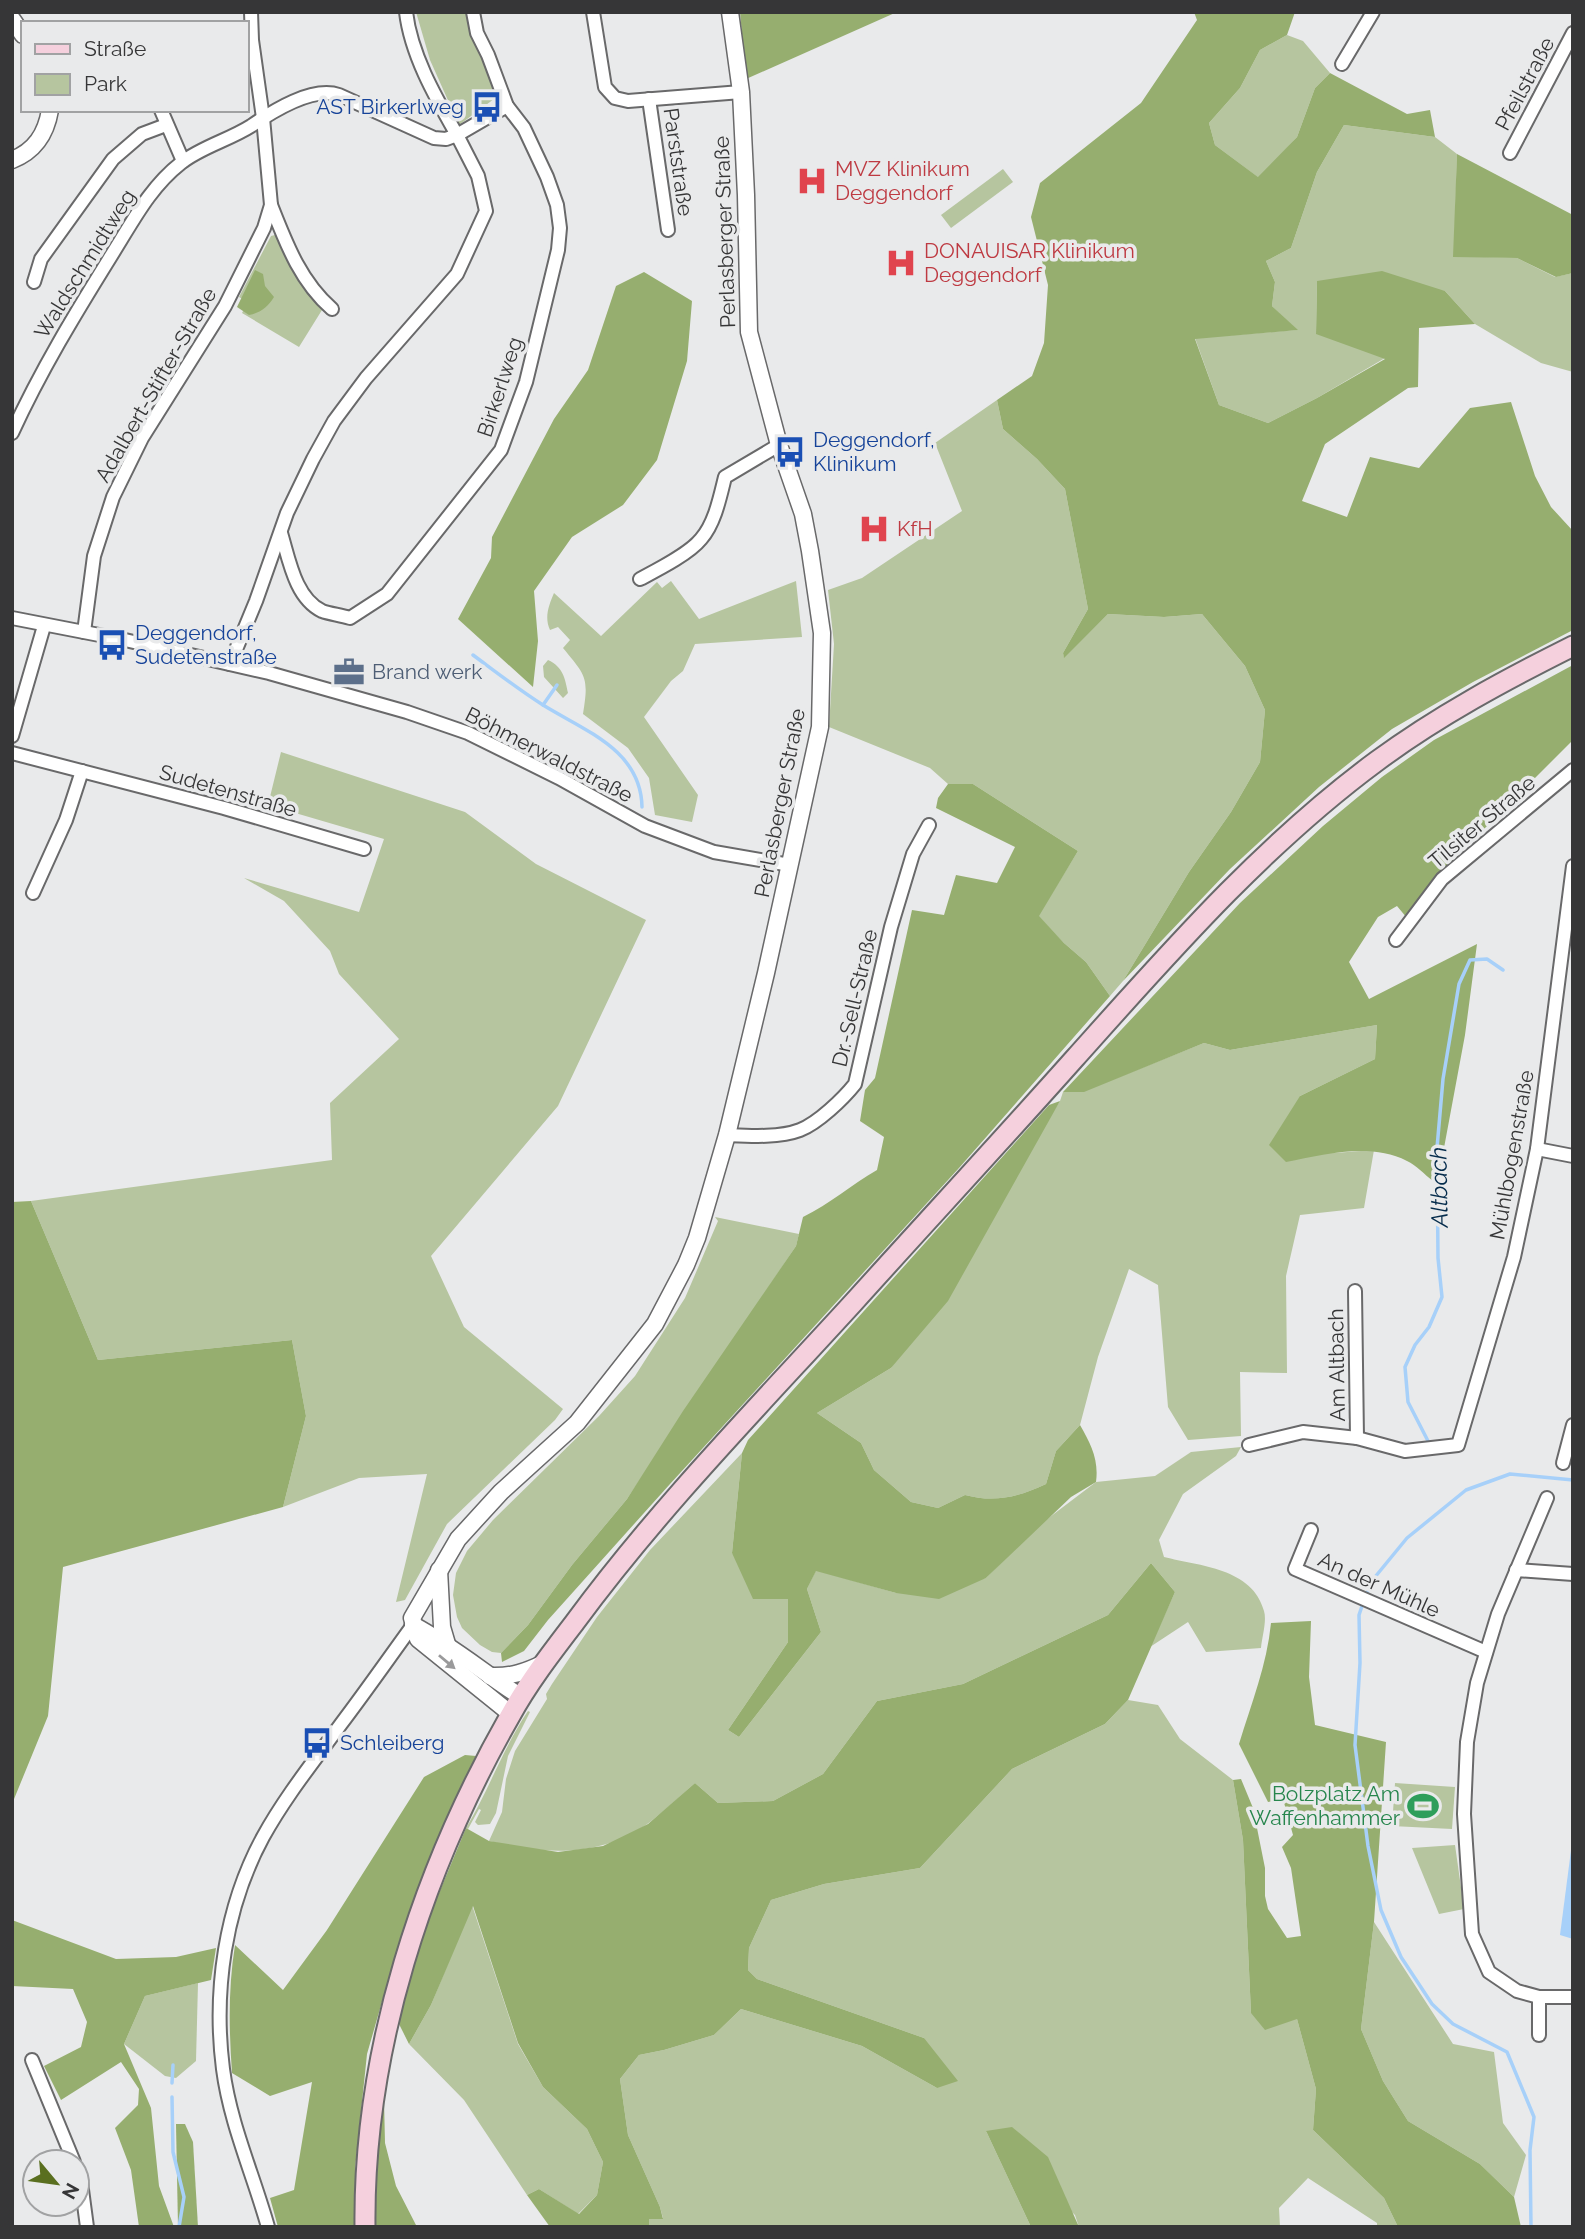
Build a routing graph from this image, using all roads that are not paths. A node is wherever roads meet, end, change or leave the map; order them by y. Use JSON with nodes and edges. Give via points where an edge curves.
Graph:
{"nodes":[{"id":1,"x":251,"y":12,"type":"edge"},
{"id":2,"x":405,"y":12,"type":"edge"},
{"id":3,"x":473,"y":12,"type":"edge"},
{"id":4,"x":593,"y":12,"type":"edge"},
{"id":5,"x":730,"y":12,"type":"edge"},
{"id":6,"x":1373,"y":12,"type":"edge"},
{"id":7,"x":1573,"y":33,"type":"edge"},
{"id":8,"x":1342,"y":64,"type":"dead end"},
{"id":9,"x":741,"y":92,"type":"junction"},
{"id":10,"x":649,"y":99,"type":"junction"},
{"id":11,"x":506,"y":106,"type":"junction"},
{"id":12,"x":49,"y":112,"type":"edge"},
{"id":13,"x":161,"y":112,"type":"edge"},
{"id":14,"x":263,"y":118,"type":"junction"},
{"id":15,"x":166,"y":125,"type":"junction"},
{"id":16,"x":457,"y":135,"type":"junction"},
{"id":17,"x":1510,"y":153,"type":"dead end"},
{"id":18,"x":12,"y":160,"type":"edge"},
{"id":19,"x":183,"y":161,"type":"junction"},
{"id":20,"x":271,"y":205,"type":"junction"},
{"id":21,"x":667,"y":230,"type":"dead end"},
{"id":22,"x":34,"y":282,"type":"dead end"},
{"id":23,"x":332,"y":309,"type":"dead end"},
{"id":24,"x":12,"y":433,"type":"edge"},
{"id":25,"x":779,"y":445,"type":"junction"},
{"id":26,"x":281,"y":533,"type":"junction"},
{"id":27,"x":640,"y":579,"type":"dead end"},
{"id":28,"x":12,"y":618,"type":"edge"},
{"id":29,"x":44,"y":626,"type":"junction"},
{"id":30,"x":84,"y":632,"type":"junction"},
{"id":31,"x":1573,"y":646,"type":"edge"},
{"id":32,"x":230,"y":664,"type":"junction"},
{"id":33,"x":12,"y":736,"type":"edge"},
{"id":34,"x":12,"y":754,"type":"edge"},
{"id":35,"x":1573,"y":770,"type":"edge"},
{"id":36,"x":82,"y":771,"type":"junction"},
{"id":37,"x":929,"y":825,"type":"dead end"},
{"id":38,"x":364,"y":849,"type":"dead end"},
{"id":39,"x":790,"y":865,"type":"junction"},
{"id":40,"x":1573,"y":866,"type":"edge"},
{"id":41,"x":33,"y":893,"type":"dead end"},
{"id":42,"x":1396,"y":940,"type":"dead end"},
{"id":43,"x":727,"y":1135,"type":"junction"},
{"id":44,"x":1537,"y":1149,"type":"junction"},
{"id":45,"x":1573,"y":1156,"type":"edge"},
{"id":46,"x":1355,"y":1291,"type":"dead end"},
{"id":47,"x":1573,"y":1425,"type":"edge"},
{"id":48,"x":1357,"y":1438,"type":"junction"},
{"id":49,"x":1249,"y":1444,"type":"dead end"},
{"id":50,"x":1563,"y":1463,"type":"dead end"},
{"id":51,"x":1547,"y":1498,"type":"dead end"},
{"id":52,"x":1311,"y":1530,"type":"dead end"},
{"id":53,"x":439,"y":1569,"type":"junction"},
{"id":54,"x":1516,"y":1570,"type":"junction"},
{"id":55,"x":1573,"y":1574,"type":"edge"},
{"id":56,"x":413,"y":1625,"type":"junction"},
{"id":57,"x":446,"y":1644,"type":"junction"},
{"id":58,"x":1486,"y":1652,"type":"junction"},
{"id":59,"x":544,"y":1663,"type":"junction"},
{"id":60,"x":489,"y":1676,"type":"junction"},
{"id":61,"x":516,"y":1706,"type":"junction"},
{"id":62,"x":1539,"y":1997,"type":"junction"},
{"id":63,"x":1573,"y":1997,"type":"edge"},
{"id":64,"x":1539,"y":2035,"type":"dead end"},
{"id":65,"x":32,"y":2060,"type":"dead end"},
{"id":66,"x":68,"y":2148,"type":"edge"},
{"id":67,"x":268,"y":2227,"type":"edge"},
{"id":68,"x":365,"y":2227,"type":"edge"}],
"edges":[{"from":1,"to":14,"type":"street","name":"Adalbert-Stifter-Straße"},
{"from":2,"to":16,"type":"street","via":[[417,53]]},
{"from":3,"to":11,"type":"street","name":"Birkerlweg"},
{"from":4,"to":10,"type":"street","name":"Parststraße","via":[[606,88],[615,98]]},
{"from":5,"to":9,"type":"street","name":"Perlasberger Straße"},
{"from":6,"to":8,"type":"street"},
{"from":7,"to":17,"type":"street","name":"Pfeilstraße"},
{"from":9,"to":10,"type":"street","name":"Parststraße"},
{"from":9,"to":25,"type":"street","name":"Perlasberger Straße","via":[[749,332]]},
{"from":10,"to":21,"type":"street","name":"Parststraße"},
{"from":11,"to":16,"type":"street"},
{"from":11,"to":26,"type":"street","name":"Birkerlweg","via":[[524,128],[547,177],[560,228],[526,382],[501,450],[387,594],[350,618],[322,611],[306,600]]},
{"from":12,"to":18,"type":"street","via":[[37,144]]},
{"from":13,"to":15,"type":"street"},
{"from":14,"to":16,"type":"street","name":"Waldschmidtweg","via":[[312,95],[332,93],[433,138]]},
{"from":14,"to":19,"type":"street","name":"Waldschmidtweg"},
{"from":14,"to":20,"type":"street","name":"Adalbert-Stifter-Straße"},
{"from":15,"to":19,"type":"street"},
{"from":15,"to":22,"type":"street","via":[[142,134],[113,159],[41,259]]},
{"from":16,"to":26,"type":"street","via":[[478,176],[486,211],[457,274],[334,421]]},
{"from":19,"to":24,"type":"street","name":"Waldschmidtweg","via":[[140,207],[53,350]]},
{"from":20,"to":23,"type":"street","name":"Adalbert-Stifter-Straße","via":[[291,257]]},
{"from":20,"to":30,"type":"street","name":"Adalbert-Stifter-Straße","via":[[225,306],[142,438],[113,497],[94,556]]},
{"from":25,"to":27,"type":"street","via":[[725,477],[701,540]]},
{"from":25,"to":39,"type":"street","name":"Perlasberger Straße","via":[[803,514],[822,633],[820,727]]},
{"from":26,"to":32,"type":"street"},
{"from":28,"to":29,"type":"street"},
{"from":29,"to":30,"type":"street","name":"Böhmerwaldstraße"},
{"from":29,"to":33,"type":"street"},
{"from":30,"to":32,"type":"street","name":"Böhmerwaldstraße"},
{"from":31,"to":59,"type":"main road","via":[[1458,707],[1377,762],[1308,819],[1185,935],[707,1461],[621,1560]]},
{"from":32,"to":39,"type":"street","name":"Böhmerwaldstraße","via":[[352,695],[468,733],[645,826],[714,852]]},
{"from":34,"to":36,"type":"street","name":"Sudetenstraße"},
{"from":35,"to":42,"type":"street","name":"Tilsiter Straße","via":[[1442,879]]},
{"from":36,"to":38,"type":"street","name":"Sudetenstraße"},
{"from":36,"to":41,"type":"street"},
{"from":37,"to":43,"type":"street","name":"Dr.-Sell-Straße","via":[[913,854],[891,927],[855,1084],[841,1101],[800,1130]]},
{"from":39,"to":43,"type":"street","name":"Perlasberger Straße"},
{"from":40,"to":44,"type":"street","name":"Mühlbogenstraße"},
{"from":43,"to":53,"type":"street","name":"Perlasberger Straße","via":[[697,1238],[655,1324],[576,1423],[501,1492],[458,1539]]},
{"from":44,"to":45,"type":"street"},
{"from":44,"to":48,"type":"street","name":"Mühlbogenstraße","via":[[1514,1257],[1458,1445],[1405,1451]]},
{"from":46,"to":48,"type":"street","name":"Am Altbach"},
{"from":47,"to":50,"type":"street"},
{"from":48,"to":49,"type":"street","via":[[1303,1432]]},
{"from":51,"to":54,"type":"street"},
{"from":52,"to":58,"type":"street","name":"An der Mühle","via":[[1296,1569]]},
{"from":53,"to":56,"type":"street","name":"Perlasberger Straße","via":[[415,1610]]},
{"from":53,"to":57,"type":"street"},
{"from":54,"to":55,"type":"street"},
{"from":54,"to":58,"type":"street"},
{"from":56,"to":57,"type":"street"},
{"from":56,"to":61,"type":"street","one_way":true,"via":[[418,1639]]},
{"from":56,"to":67,"type":"street","via":[[262,1838],[228,1930],[222,1976],[224,2071]]},
{"from":57,"to":60,"type":"street"},
{"from":58,"to":62,"type":"street","via":[[1467,1742],[1464,1814],[1472,1934],[1489,1972],[1517,1991]]},
{"from":59,"to":60,"type":"street","via":[[523,1673]]},
{"from":59,"to":61,"type":"main road"},
{"from":60,"to":61,"type":"street"},
{"from":61,"to":68,"type":"main road","via":[[449,1839],[415,1923],[379,2060],[364,2175]]},
{"from":62,"to":63,"type":"street"},
{"from":62,"to":64,"type":"street"},
{"from":65,"to":66,"type":"street"}]}
